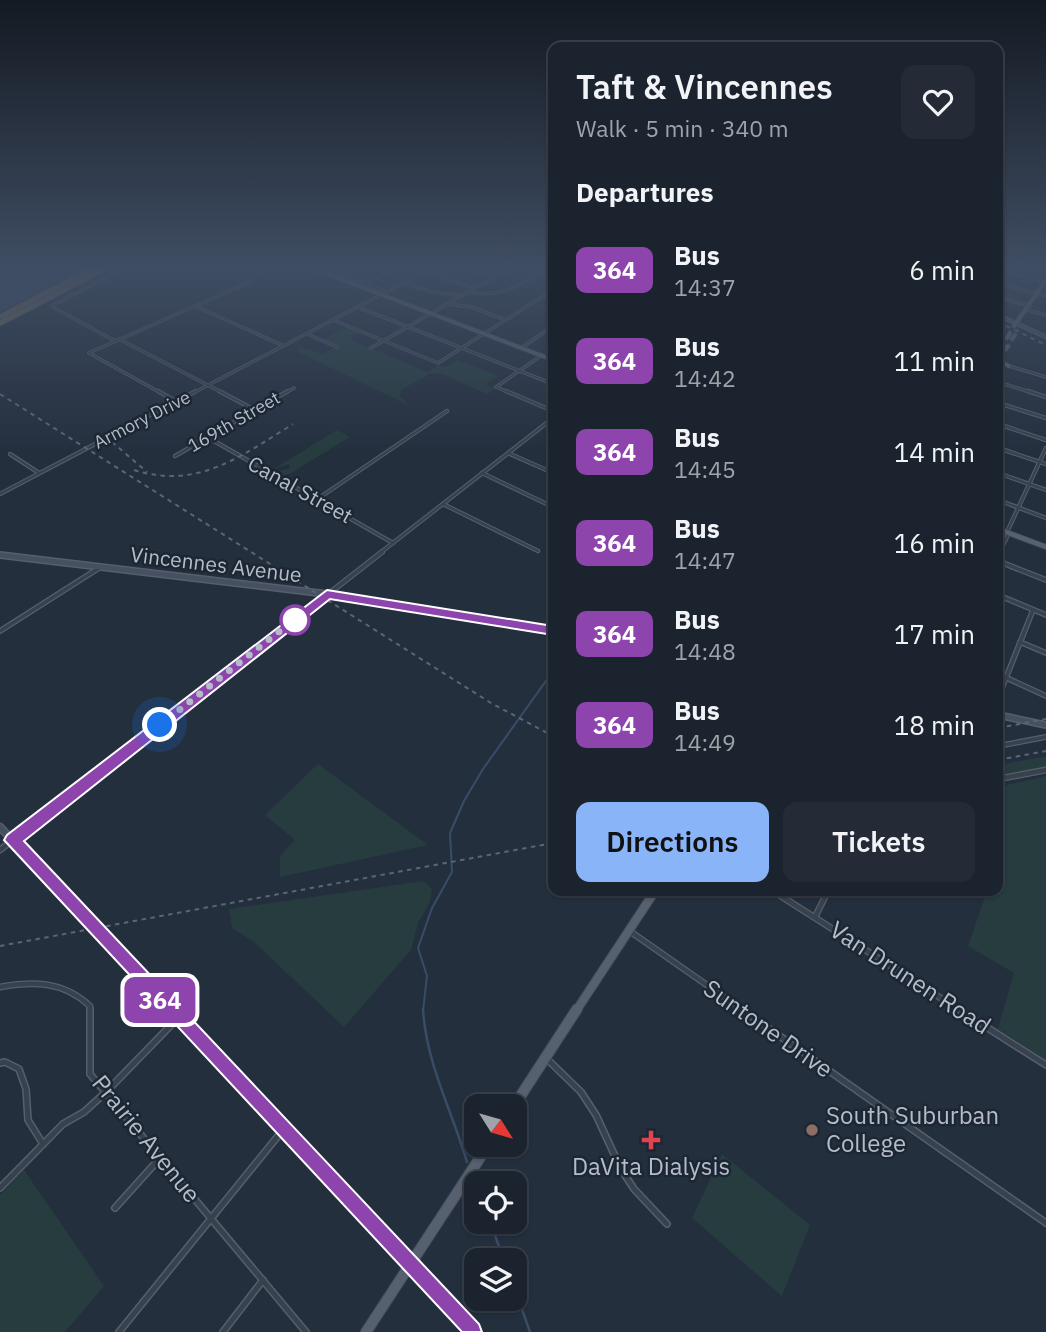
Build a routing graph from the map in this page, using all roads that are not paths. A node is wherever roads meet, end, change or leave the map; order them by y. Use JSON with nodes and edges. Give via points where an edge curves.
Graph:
{"nodes":[{"id":1,"x":92,"y":327,"type":"edge"},
{"id":2,"x":146,"y":327,"type":"edge"},
{"id":3,"x":242,"y":327,"type":"edge"},
{"id":4,"x":320,"y":327,"type":"edge"},
{"id":5,"x":350,"y":327,"type":"edge"},
{"id":6,"x":408,"y":327,"type":"joint"},
{"id":7,"x":467,"y":327,"type":"edge"},
{"id":8,"x":495,"y":327,"type":"edge"},
{"id":9,"x":1009,"y":327,"type":"edge"},
{"id":10,"x":1017,"y":327,"type":"tunnel mouth"},
{"id":11,"x":548,"y":329,"type":"edge"},
{"id":12,"x":1014,"y":332,"type":"junction"},
{"id":13,"x":307,"y":334,"type":"junction"},
{"id":14,"x":485,"y":334,"type":"junction"},
{"id":15,"x":1046,"y":337,"type":"edge"},
{"id":16,"x":117,"y":340,"type":"junction"},
{"id":17,"x":383,"y":341,"type":"junction"},
{"id":18,"x":284,"y":346,"type":"junction"},
{"id":19,"x":337,"y":347,"type":"dead end"},
{"id":20,"x":371,"y":348,"type":"dead end"},
{"id":21,"x":462,"y":348,"type":"junction"},
{"id":22,"x":521,"y":348,"type":"junction"},
{"id":23,"x":542,"y":355,"type":"junction"},
{"id":24,"x":548,"y":358,"type":"edge"},
{"id":25,"x":1003,"y":363,"type":"edge"},
{"id":26,"x":1003,"y":365,"type":"edge"},
{"id":27,"x":1009,"y":366,"type":"junction"},
{"id":28,"x":520,"y":371,"type":"junction"},
{"id":29,"x":1046,"y":377,"type":"edge"},
{"id":30,"x":548,"y":382,"type":"edge"},
{"id":31,"x":1003,"y":384,"type":"edge"},
{"id":32,"x":208,"y":385,"type":"junction"},
{"id":33,"x":294,"y":388,"type":"dead end"},
{"id":34,"x":1046,"y":397,"type":"edge"},
{"id":35,"x":177,"y":402,"type":"junction"},
{"id":36,"x":1003,"y":405,"type":"edge"},
{"id":37,"x":548,"y":409,"type":"edge"},
{"id":38,"x":256,"y":410,"type":"junction"},
{"id":39,"x":447,"y":411,"type":"dead end"},
{"id":40,"x":1046,"y":418,"type":"edge"},
{"id":41,"x":548,"y":422,"type":"edge"},
{"id":42,"x":1003,"y":426,"type":"edge"},
{"id":43,"x":207,"y":438,"type":"junction"},
{"id":44,"x":1046,"y":440,"type":"edge"},
{"id":45,"x":1046,"y":448,"type":"edge"},
{"id":46,"x":1003,"y":450,"type":"edge"},
{"id":47,"x":10,"y":453,"type":"dead end"},
{"id":48,"x":508,"y":453,"type":"junction"},
{"id":49,"x":175,"y":456,"type":"dead end"},
{"id":50,"x":1040,"y":462,"type":"junction"},
{"id":51,"x":1046,"y":464,"type":"edge"},
{"id":52,"x":548,"y":471,"type":"edge"},
{"id":53,"x":39,"y":473,"type":"junction"},
{"id":54,"x":482,"y":473,"type":"junction"},
{"id":55,"x":1003,"y":475,"type":"edge"},
{"id":56,"x":1029,"y":484,"type":"junction"},
{"id":57,"x":1046,"y":490,"type":"edge"},
{"id":58,"x":0,"y":494,"type":"edge"},
{"id":59,"x":316,"y":500,"type":"junction"},
{"id":60,"x":1003,"y":502,"type":"edge"},
{"id":61,"x":443,"y":504,"type":"junction"},
{"id":62,"x":548,"y":505,"type":"edge"},
{"id":63,"x":1018,"y":507,"type":"junction"},
{"id":64,"x":1046,"y":517,"type":"edge"},
{"id":65,"x":1003,"y":531,"type":"edge"},
{"id":66,"x":1007,"y":533,"type":"junction"},
{"id":67,"x":393,"y":543,"type":"junction"},
{"id":68,"x":1003,"y":543,"type":"edge"},
{"id":69,"x":1046,"y":547,"type":"edge"},
{"id":70,"x":538,"y":551,"type":"dead end"},
{"id":71,"x":0,"y":555,"type":"edge"},
{"id":72,"x":1003,"y":563,"type":"edge"},
{"id":73,"x":101,"y":567,"type":"junction"},
{"id":74,"x":1046,"y":580,"type":"edge"},
{"id":75,"x":327,"y":594,"type":"junction"},
{"id":76,"x":1003,"y":597,"type":"edge"},
{"id":77,"x":1033,"y":610,"type":"junction"},
{"id":78,"x":1046,"y":615,"type":"edge"},
{"id":79,"x":548,"y":629,"type":"edge"},
{"id":80,"x":0,"y":631,"type":"edge"},
{"id":81,"x":1020,"y":642,"type":"junction"},
{"id":82,"x":1046,"y":653,"type":"edge"},
{"id":83,"x":1003,"y":676,"type":"edge"},
{"id":84,"x":1006,"y":677,"type":"junction"},
{"id":85,"x":1003,"y":685,"type":"edge"},
{"id":86,"x":1046,"y":696,"type":"edge"},
{"id":87,"x":1003,"y":716,"type":"edge"},
{"id":88,"x":1046,"y":725,"type":"edge"},
{"id":89,"x":1046,"y":737,"type":"edge"},
{"id":90,"x":1003,"y":745,"type":"edge"},
{"id":91,"x":1046,"y":770,"type":"edge"},
{"id":92,"x":1003,"y":778,"type":"edge"},
{"id":93,"x":0,"y":827,"type":"edge"},
{"id":94,"x":13,"y":840,"type":"junction"},
{"id":95,"x":0,"y":850,"type":"edge"},
{"id":96,"x":652,"y":896,"type":"edge"},
{"id":97,"x":781,"y":896,"type":"edge"},
{"id":98,"x":826,"y":896,"type":"edge"},
{"id":99,"x":815,"y":917,"type":"junction"},
{"id":100,"x":629,"y":930,"type":"junction"},
{"id":101,"x":0,"y":987,"type":"edge"},
{"id":102,"x":177,"y":1019,"type":"junction"},
{"id":103,"x":546,"y":1058,"type":"junction"},
{"id":104,"x":0,"y":1063,"type":"edge"},
{"id":105,"x":1046,"y":1065,"type":"edge"},
{"id":106,"x":106,"y":1093,"type":"junction"},
{"id":107,"x":522,"y":1094,"type":"edge"},
{"id":108,"x":282,"y":1131,"type":"junction"},
{"id":109,"x":43,"y":1144,"type":"junction"},
{"id":110,"x":481,"y":1157,"type":"edge"},
{"id":111,"x":160,"y":1158,"type":"junction"},
{"id":112,"x":0,"y":1188,"type":"edge"},
{"id":113,"x":115,"y":1208,"type":"dead end"},
{"id":114,"x":211,"y":1219,"type":"junction"},
{"id":115,"x":1046,"y":1223,"type":"edge"},
{"id":116,"x":667,"y":1224,"type":"dead end"},
{"id":117,"x":410,"y":1267,"type":"junction"},
{"id":118,"x":263,"y":1280,"type":"junction"},
{"id":119,"x":119,"y":1332,"type":"edge"},
{"id":120,"x":223,"y":1332,"type":"edge"},
{"id":121,"x":306,"y":1332,"type":"edge"},
{"id":122,"x":366,"y":1332,"type":"edge"},
{"id":123,"x":470,"y":1332,"type":"edge"}],
"edges":[{"from":1,"to":16,"type":"street"},
{"from":2,"to":16,"type":"street"},
{"from":3,"to":18,"type":"street"},
{"from":4,"to":13,"type":"street","name":"Armory Drive"},
{"from":5,"to":17,"type":"street"},
{"from":6,"to":17,"type":"street"},
{"from":6,"to":21,"type":"street"},
{"from":7,"to":14,"type":"main road"},
{"from":8,"to":14,"type":"street"},
{"from":9,"to":12,"type":"street"},
{"from":10,"to":12,"type":"main road"},
{"from":11,"to":22,"type":"street"},
{"from":12,"to":15,"type":"street"},
{"from":13,"to":18,"type":"street","name":"Armory Drive"},
{"from":13,"to":19,"type":"street"},
{"from":14,"to":21,"type":"street"},
{"from":14,"to":22,"type":"main road"},
{"from":16,"to":32,"type":"street"},
{"from":16,"to":35,"type":"street","via":[[89,353]]},
{"from":17,"to":20,"type":"street"},
{"from":17,"to":21,"type":"street","via":[[438,363]]},
{"from":18,"to":32,"type":"street","name":"Armory Drive"},
{"from":21,"to":28,"type":"street"},
{"from":22,"to":23,"type":"main road"},
{"from":23,"to":24,"type":"main road"},
{"from":23,"to":28,"type":"street"},
{"from":25,"to":27,"type":"main road"},
{"from":26,"to":27,"type":"main road"},
{"from":27,"to":29,"type":"street"},
{"from":28,"to":30,"type":"street"},
{"from":28,"to":37,"type":"street","via":[[496,387]]},
{"from":31,"to":34,"type":"street"},
{"from":32,"to":35,"type":"street","name":"Armory Drive"},
{"from":32,"to":38,"type":"street"},
{"from":33,"to":38,"type":"street","name":"169th Street"},
{"from":35,"to":53,"type":"street","name":"Armory Drive"},
{"from":36,"to":40,"type":"street"},
{"from":38,"to":43,"type":"street","name":"169th Street"},
{"from":39,"to":59,"type":"street"},
{"from":41,"to":48,"type":"street"},
{"from":42,"to":44,"type":"street"},
{"from":43,"to":49,"type":"street","name":"169th Street"},
{"from":43,"to":59,"type":"street","name":"Canal Street"},
{"from":45,"to":50,"type":"street"},
{"from":46,"to":50,"type":"street"},
{"from":47,"to":53,"type":"street"},
{"from":48,"to":52,"type":"street"},
{"from":48,"to":54,"type":"street"},
{"from":50,"to":51,"type":"street"},
{"from":50,"to":56,"type":"street"},
{"from":53,"to":58,"type":"street","name":"Armory Drive"},
{"from":54,"to":61,"type":"street"},
{"from":54,"to":62,"type":"street"},
{"from":55,"to":56,"type":"street"},
{"from":56,"to":57,"type":"street"},
{"from":56,"to":63,"type":"street"},
{"from":59,"to":67,"type":"street","name":"Canal Street"},
{"from":60,"to":63,"type":"street"},
{"from":61,"to":67,"type":"street"},
{"from":61,"to":70,"type":"street"},
{"from":63,"to":64,"type":"street"},
{"from":63,"to":66,"type":"street"},
{"from":65,"to":66,"type":"main road"},
{"from":66,"to":68,"type":"street"},
{"from":66,"to":69,"type":"main road"},
{"from":67,"to":75,"type":"street"},
{"from":71,"to":73,"type":"street","name":"Vincennes Avenue"},
{"from":72,"to":74,"type":"street"},
{"from":73,"to":75,"type":"street","name":"Vincennes Avenue"},
{"from":73,"to":80,"type":"street"},
{"from":75,"to":79,"type":"street","name":"Vincennes Avenue"},
{"from":75,"to":94,"type":"street"},
{"from":76,"to":77,"type":"street"},
{"from":77,"to":78,"type":"street"},
{"from":77,"to":81,"type":"street"},
{"from":81,"to":82,"type":"street"},
{"from":81,"to":84,"type":"street"},
{"from":83,"to":84,"type":"street"},
{"from":84,"to":85,"type":"street"},
{"from":84,"to":86,"type":"street"},
{"from":87,"to":88,"type":"street"},
{"from":89,"to":90,"type":"street"},
{"from":91,"to":92,"type":"street"},
{"from":93,"to":94,"type":"street"},
{"from":94,"to":95,"type":"street"},
{"from":94,"to":102,"type":"street"},
{"from":96,"to":100,"type":"main road"},
{"from":97,"to":99,"type":"street","name":"Van Drunen Road"},
{"from":98,"to":99,"type":"street"},
{"from":99,"to":105,"type":"street","name":"Van Drunen Road"},
{"from":100,"to":103,"type":"main road"},
{"from":100,"to":115,"type":"street","name":"Suntone Drive"},
{"from":101,"to":106,"type":"street","name":"Prairie Avenue","via":[[43,982],[79,995],[90,1006],[90,1074]]},
{"from":102,"to":106,"type":"street"},
{"from":102,"to":108,"type":"street"},
{"from":103,"to":107,"type":"main road"},
{"from":103,"to":116,"type":"street","via":[[581,1092],[634,1189]]},
{"from":104,"to":109,"type":"street","via":[[19,1069],[28,1120]]},
{"from":106,"to":109,"type":"street"},
{"from":106,"to":111,"type":"street","name":"Prairie Avenue"},
{"from":108,"to":114,"type":"street"},
{"from":108,"to":117,"type":"street"},
{"from":109,"to":112,"type":"street"},
{"from":110,"to":117,"type":"main road"},
{"from":111,"to":113,"type":"street"},
{"from":111,"to":114,"type":"street","name":"Prairie Avenue"},
{"from":114,"to":118,"type":"street","name":"Prairie Avenue"},
{"from":114,"to":119,"type":"street"},
{"from":117,"to":122,"type":"main road"},
{"from":117,"to":123,"type":"street"},
{"from":118,"to":120,"type":"street"},
{"from":118,"to":121,"type":"street","name":"Prairie Avenue"}]}
